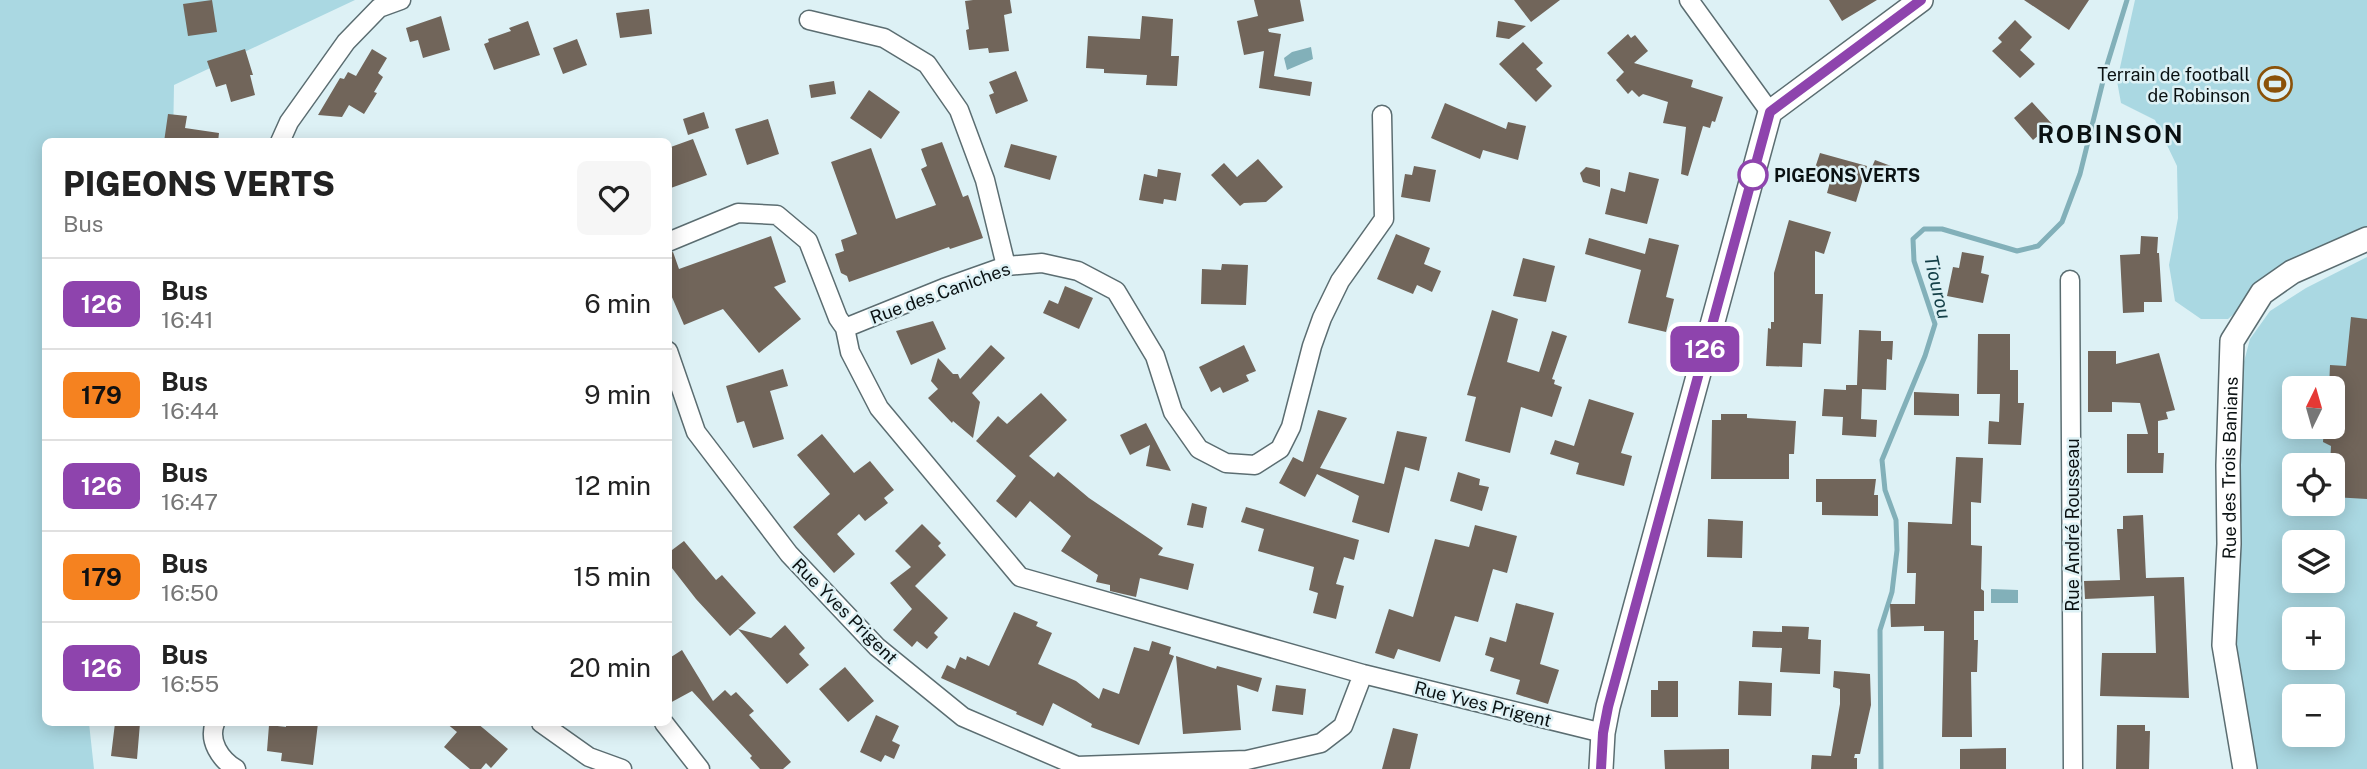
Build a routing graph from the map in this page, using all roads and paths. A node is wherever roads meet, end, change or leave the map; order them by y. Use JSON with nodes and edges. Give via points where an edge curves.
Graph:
{"nodes":[{"id":1,"x":401,"y":0,"type":"edge"},
{"id":2,"x":1689,"y":0,"type":"edge"},
{"id":3,"x":1921,"y":0,"type":"edge"},
{"id":4,"x":809,"y":20,"type":"dead end"},
{"id":5,"x":1770,"y":112,"type":"junction"},
{"id":6,"x":1382,"y":115,"type":"dead end"},
{"id":7,"x":282,"y":138,"type":"edge"},
{"id":8,"x":2367,"y":239,"type":"edge"},
{"id":9,"x":672,"y":240,"type":"edge"},
{"id":10,"x":1006,"y":266,"type":"junction"},
{"id":11,"x":2070,"y":280,"type":"dead end"},
{"id":12,"x":845,"y":328,"type":"junction"},
{"id":13,"x":672,"y":363,"type":"edge"},
{"id":14,"x":1363,"y":674,"type":"junction"},
{"id":15,"x":214,"y":726,"type":"edge"},
{"id":16,"x":545,"y":726,"type":"edge"},
{"id":17,"x":666,"y":726,"type":"edge"},
{"id":18,"x":1603,"y":733,"type":"junction"},
{"id":19,"x":695,"y":768,"type":"edge"},
{"id":20,"x":236,"y":769,"type":"edge"},
{"id":21,"x":622,"y":769,"type":"edge"},
{"id":22,"x":1601,"y":769,"type":"edge"},
{"id":23,"x":2073,"y":769,"type":"edge"},
{"id":24,"x":2245,"y":769,"type":"edge"}],
"edges":[{"from":1,"to":7,"type":"street","via":[[379,8],[346,42]]},
{"from":2,"to":5,"type":"street"},
{"from":3,"to":5,"type":"street"},
{"from":4,"to":10,"type":"street","via":[[884,38],[927,64],[959,110],[985,180]]},
{"from":5,"to":18,"type":"street"},
{"from":6,"to":10,"type":"street","name":"Rue des Caniches","via":[[1384,219],[1340,281],[1322,318],[1291,427],[1280,449],[1255,464],[1226,463],[1199,449],[1173,412],[1155,356],[1116,291],[1078,271],[1042,263]]},
{"from":8,"to":24,"type":"street","name":"Rue des Trois Banians","via":[[2292,272],[2262,293],[2232,341],[2224,646]]},
{"from":9,"to":12,"type":"street","name":"Rue Yves Prigent","via":[[738,213],[777,215],[808,241]]},
{"from":10,"to":12,"type":"street","name":"Rue des Caniches"},
{"from":11,"to":23,"type":"street","name":"Rue André Rousseau"},
{"from":12,"to":14,"type":"street","name":"Rue Yves Prigent","via":[[850,352],[879,408],[1020,577]]},
{"from":13,"to":14,"type":"street","name":"Rue Yves Prigent","via":[[696,432],[789,554],[877,647],[963,717],[1077,766],[1247,760],[1321,743],[1343,726]]},
{"from":14,"to":18,"type":"street","name":"Rue Yves Prigent"},
{"from":15,"to":20,"type":"street","via":[[222,760]]},
{"from":16,"to":21,"type":"street","via":[[589,757]]},
{"from":17,"to":19,"type":"street"},
{"from":18,"to":22,"type":"street"}]}
